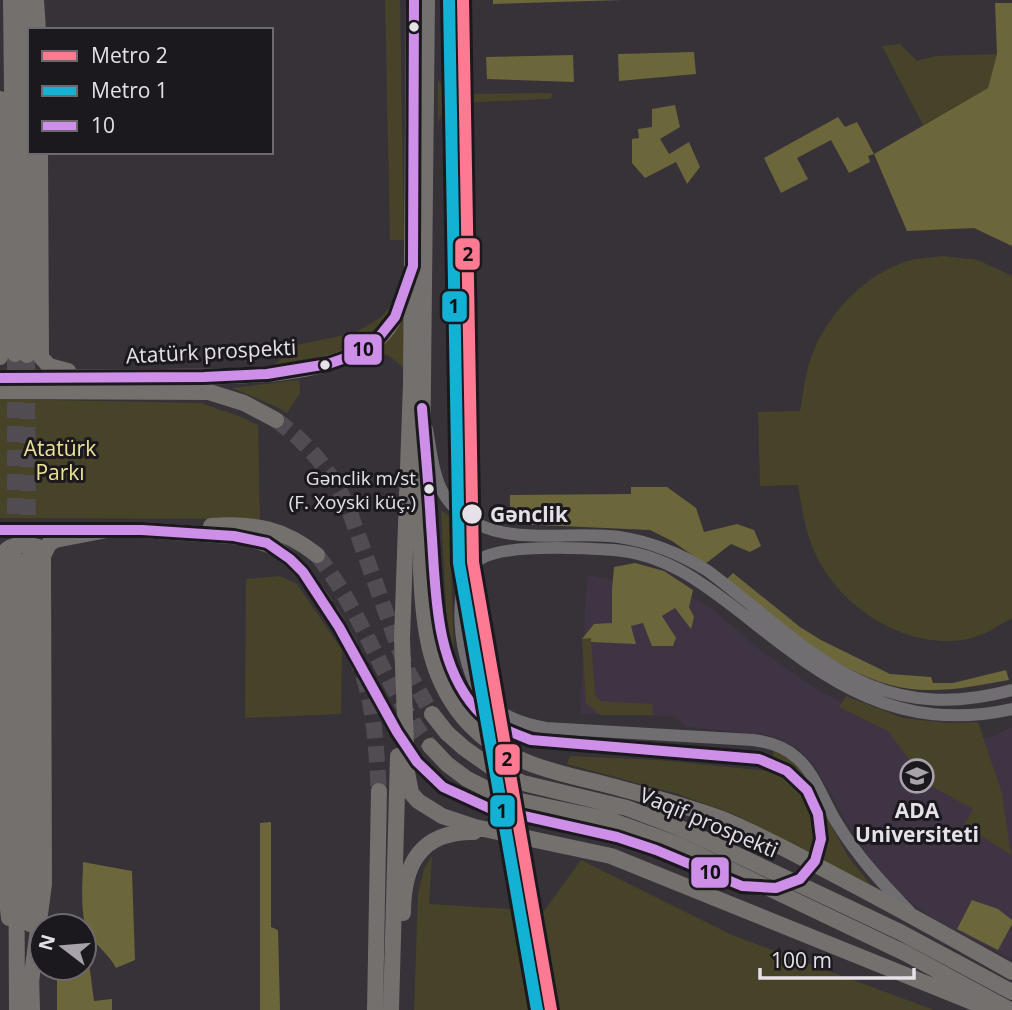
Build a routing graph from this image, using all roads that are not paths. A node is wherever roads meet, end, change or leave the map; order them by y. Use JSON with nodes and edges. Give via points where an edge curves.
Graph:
{"nodes":[{"id":1,"x":2,"y":0,"type":"edge"},
{"id":2,"x":10,"y":0,"type":"edge"},
{"id":3,"x":26,"y":0,"type":"edge"},
{"id":4,"x":36,"y":0,"type":"edge"},
{"id":5,"x":414,"y":0,"type":"edge"},
{"id":6,"x":427,"y":0,"type":"edge"},
{"id":7,"x":0,"y":17,"type":"edge"},
{"id":8,"x":38,"y":28,"type":"edge"},
{"id":9,"x":0,"y":99,"type":"edge"},
{"id":10,"x":40,"y":154,"type":"edge"},
{"id":11,"x":412,"y":266,"type":"junction"},
{"id":12,"x":17,"y":356,"type":"edge"},
{"id":13,"x":102,"y":377,"type":"junction"},
{"id":14,"x":0,"y":378,"type":"edge"},
{"id":15,"x":0,"y":390,"type":"edge"},
{"id":16,"x":422,"y":408,"type":"junction"},
{"id":17,"x":276,"y":420,"type":"tunnel mouth"},
{"id":18,"x":0,"y":530,"type":"edge"},
{"id":19,"x":107,"y":530,"type":"junction"},
{"id":20,"x":142,"y":530,"type":"junction"},
{"id":21,"x":317,"y":555,"type":"tunnel mouth"},
{"id":22,"x":18,"y":557,"type":"edge"},
{"id":23,"x":303,"y":572,"type":"tunnel mouth"},
{"id":24,"x":402,"y":639,"type":"junction"},
{"id":25,"x":1007,"y":692,"type":"edge"},
{"id":26,"x":1008,"y":710,"type":"edge"},
{"id":27,"x":432,"y":714,"type":"tunnel mouth"},
{"id":28,"x":430,"y":746,"type":"tunnel mouth"},
{"id":29,"x":759,"y":758,"type":"tunnel mouth"},
{"id":30,"x":428,"y":774,"type":"tunnel mouth"},
{"id":31,"x":379,"y":791,"type":"tunnel mouth"},
{"id":32,"x":498,"y":832,"type":"junction"},
{"id":33,"x":684,"y":862,"type":"tunnel mouth"},
{"id":34,"x":917,"y":918,"type":"junction"},
{"id":35,"x":1012,"y":972,"type":"edge"},
{"id":36,"x":24,"y":983,"type":"junction"},
{"id":37,"x":1012,"y":992,"type":"edge"},
{"id":38,"x":18,"y":1010,"type":"edge"},
{"id":39,"x":32,"y":1010,"type":"edge"},
{"id":40,"x":375,"y":1010,"type":"edge"},
{"id":41,"x":391,"y":1010,"type":"edge"},
{"id":42,"x":401,"y":1010,"type":"edge"},
{"id":43,"x":992,"y":1010,"type":"edge"},
{"id":44,"x":1010,"y":1010,"type":"edge"}],
"edges":[{"from":1,"to":7,"type":"main road"},
{"from":2,"to":12,"type":"main road"},
{"from":3,"to":12,"type":"main road"},
{"from":4,"to":8,"type":"main road"},
{"from":5,"to":11,"type":"main road"},
{"from":6,"to":16,"type":"main road","name":"Vaqif prospekti"},
{"from":9,"to":12,"type":"main road"},
{"from":10,"to":12,"type":"main road"},
{"from":11,"to":13,"type":"main road","name":"Atatürk prospekti","via":[[401,304],[384,332],[375,342],[342,359],[256,374]]},
{"from":11,"to":24,"type":"main road"},
{"from":12,"to":13,"type":"main road"},
{"from":13,"to":14,"type":"main road","name":"Atatürk prospekti"},
{"from":15,"to":17,"type":"main road","name":"Atatürk prospekti","via":[[209,392],[244,402]]},
{"from":16,"to":25,"type":"street","via":[[443,492],[470,519],[520,536],[617,537],[659,546],[708,571],[827,664],[888,692],[938,699]]},
{"from":16,"to":29,"type":"street","via":[[442,643],[457,682],[480,713],[501,729],[531,740]]},
{"from":16,"to":34,"type":"main road","name":"Vaqif prospekti","via":[[420,540],[425,633],[434,667],[452,702],[477,732],[500,750],[548,770],[722,819]]},
{"from":18,"to":19,"type":"main road"},
{"from":19,"to":20,"type":"main road"},
{"from":19,"to":22,"type":"main road","via":[[55,540]]},
{"from":20,"to":21,"type":"main road","via":[[261,527],[287,535]]},
{"from":20,"to":23,"type":"main road","via":[[256,540],[283,553]]},
{"from":22,"to":36,"type":"main road"},
{"from":22,"to":36,"type":"main road","via":[[44,884]]},
{"from":24,"to":32,"type":"main road","via":[[411,793],[442,816]]},
{"from":24,"to":41,"type":"main road"},
{"from":25,"to":26,"type":"street"},
{"from":26,"to":34,"type":"street","via":[[939,714],[886,705],[848,689],[802,662],[703,582],[654,557],[555,549],[497,553],[482,558],[468,573],[462,594],[464,649],[469,673],[488,702],[509,718],[546,728],[752,740],[786,750],[801,761],[864,864]]},
{"from":27,"to":37,"type":"main road","name":"Vaqif prospekti","via":[[446,733],[498,772],[523,783],[627,808],[680,828],[900,932]]},
{"from":28,"to":44,"type":"main road","name":"Vaqif prospekti","via":[[447,764],[486,789],[610,820],[674,843],[905,953]]},
{"from":30,"to":33,"type":"street","via":[[443,787],[489,808],[617,837]]},
{"from":31,"to":40,"type":"main road"},
{"from":32,"to":42,"type":"main road","via":[[446,834],[424,848],[414,862],[403,902]]},
{"from":32,"to":43,"type":"main road","via":[[629,863]]},
{"from":34,"to":35,"type":"main road","name":"Vaqif prospekti"},
{"from":36,"to":38,"type":"main road"},
{"from":36,"to":39,"type":"main road"}]}
